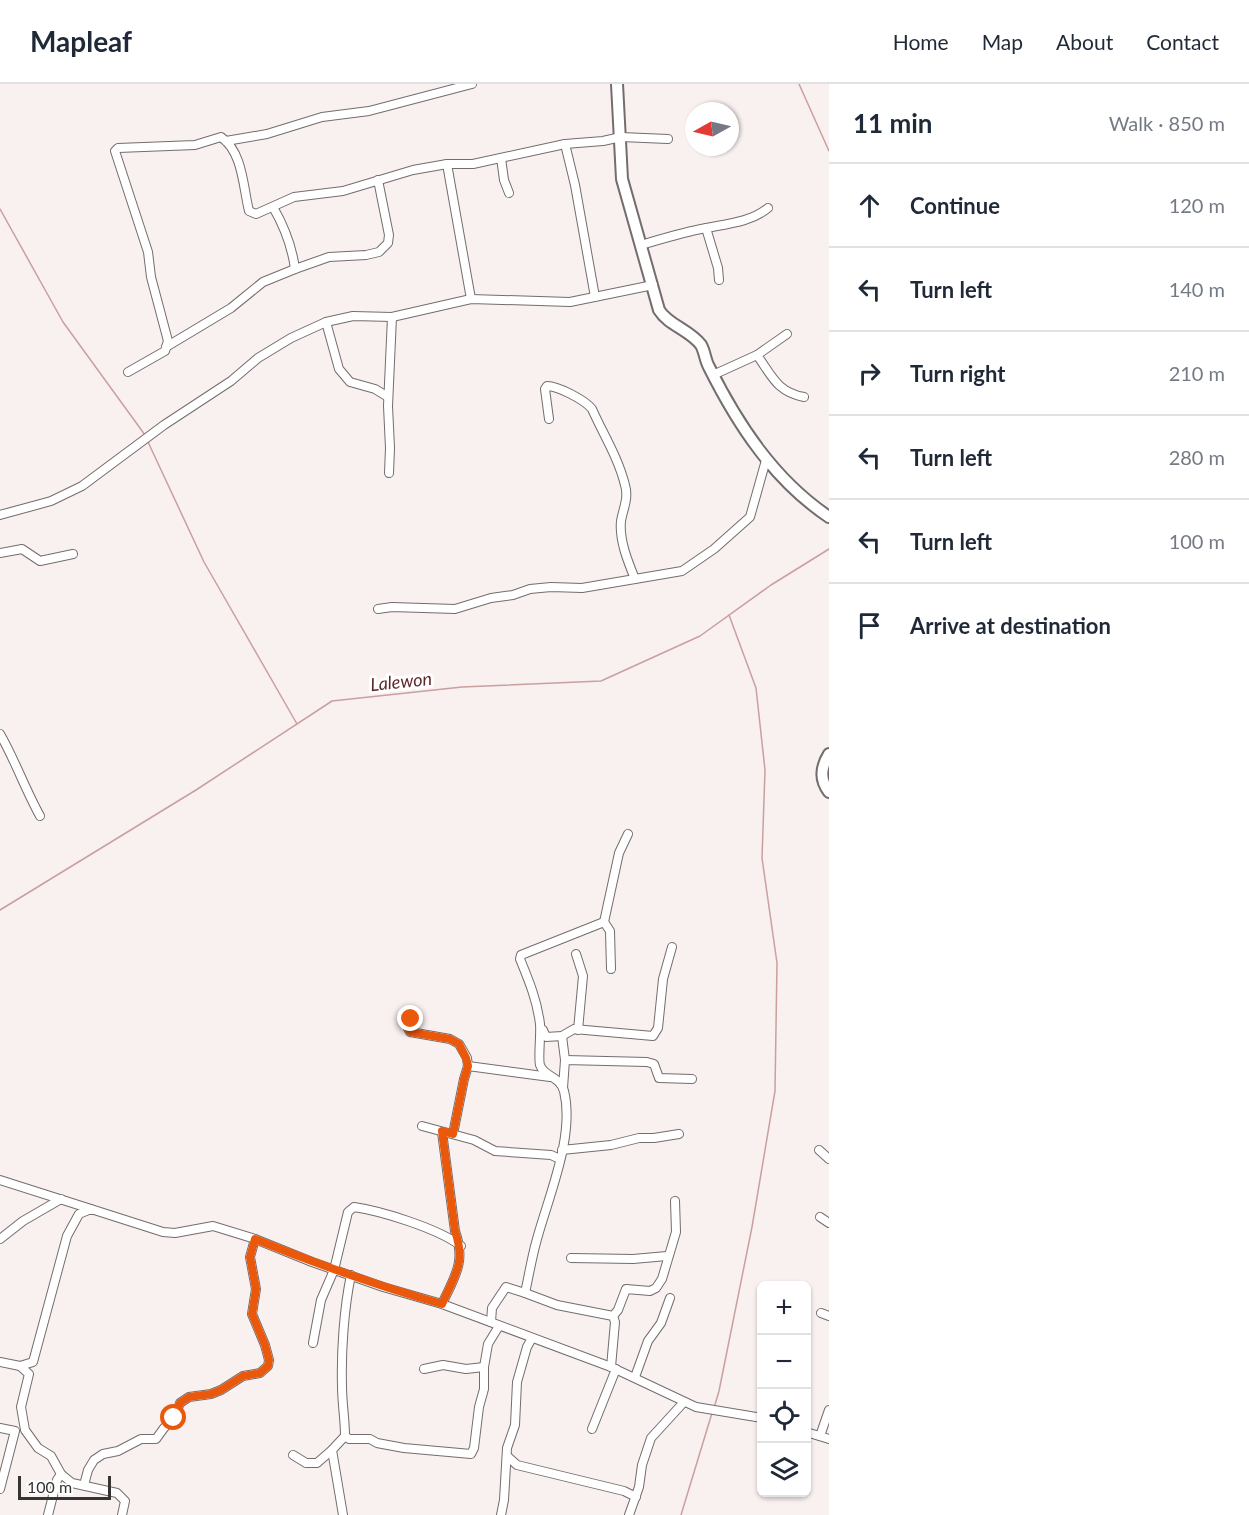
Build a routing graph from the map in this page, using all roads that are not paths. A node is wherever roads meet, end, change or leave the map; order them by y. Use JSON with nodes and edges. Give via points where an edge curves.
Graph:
{"nodes":[{"id":1,"x":472,"y":84,"type":"edge"},
{"id":2,"x":618,"y":84,"type":"edge"},
{"id":3,"x":621,"y":137,"type":"junction"},
{"id":4,"x":668,"y":140,"type":"dead end"},
{"id":5,"x":226,"y":141,"type":"junction"},
{"id":6,"x":565,"y":144,"type":"junction"},
{"id":7,"x":501,"y":158,"type":"junction"},
{"id":8,"x":447,"y":165,"type":"junction"},
{"id":9,"x":378,"y":180,"type":"junction"},
{"id":10,"x":509,"y":193,"type":"dead end"},
{"id":11,"x":273,"y":207,"type":"junction"},
{"id":12,"x":768,"y":208,"type":"dead end"},
{"id":13,"x":706,"y":228,"type":"junction"},
{"id":14,"x":641,"y":244,"type":"junction"},
{"id":15,"x":295,"y":269,"type":"junction"},
{"id":16,"x":719,"y":280,"type":"dead end"},
{"id":17,"x":653,"y":285,"type":"junction"},
{"id":18,"x":595,"y":297,"type":"junction"},
{"id":19,"x":471,"y":299,"type":"junction"},
{"id":20,"x":392,"y":317,"type":"junction"},
{"id":21,"x":326,"y":322,"type":"junction"},
{"id":22,"x":787,"y":334,"type":"dead end"},
{"id":23,"x":166,"y":347,"type":"junction"},
{"id":24,"x":757,"y":355,"type":"junction"},
{"id":25,"x":128,"y":372,"type":"dead end"},
{"id":26,"x":713,"y":375,"type":"junction"},
{"id":27,"x":388,"y":397,"type":"junction"},
{"id":28,"x":804,"y":397,"type":"dead end"},
{"id":29,"x":549,"y":419,"type":"dead end"},
{"id":30,"x":766,"y":460,"type":"junction"},
{"id":31,"x":389,"y":473,"type":"dead end"},
{"id":32,"x":0,"y":515,"type":"edge"},
{"id":33,"x":829,"y":517,"type":"edge"},
{"id":34,"x":0,"y":553,"type":"edge"},
{"id":35,"x":73,"y":554,"type":"dead end"},
{"id":36,"x":635,"y":579,"type":"junction"},
{"id":37,"x":378,"y":609,"type":"dead end"},
{"id":38,"x":0,"y":734,"type":"edge"},
{"id":39,"x":829,"y":754,"type":"edge"},
{"id":40,"x":829,"y":792,"type":"edge"},
{"id":41,"x":39,"y":816,"type":"dead end"},
{"id":42,"x":628,"y":834,"type":"dead end"},
{"id":43,"x":604,"y":922,"type":"junction"},
{"id":44,"x":672,"y":947,"type":"dead end"},
{"id":45,"x":576,"y":954,"type":"dead end"},
{"id":46,"x":611,"y":969,"type":"dead end"},
{"id":47,"x":411,"y":1019,"type":"dead end"},
{"id":48,"x":540,"y":1024,"type":"junction"},
{"id":49,"x":578,"y":1030,"type":"junction"},
{"id":50,"x":562,"y":1036,"type":"junction"},
{"id":51,"x":564,"y":1060,"type":"junction"},
{"id":52,"x":468,"y":1066,"type":"junction"},
{"id":53,"x":556,"y":1078,"type":"junction"},
{"id":54,"x":692,"y":1079,"type":"dead end"},
{"id":55,"x":563,"y":1088,"type":"junction"},
{"id":56,"x":422,"y":1126,"type":"dead end"},
{"id":57,"x":442,"y":1131,"type":"junction"},
{"id":58,"x":453,"y":1134,"type":"junction"},
{"id":59,"x":679,"y":1134,"type":"dead end"},
{"id":60,"x":819,"y":1150,"type":"dead end"},
{"id":61,"x":561,"y":1155,"type":"junction"},
{"id":62,"x":829,"y":1159,"type":"edge"},
{"id":63,"x":0,"y":1180,"type":"edge"},
{"id":64,"x":61,"y":1199,"type":"junction"},
{"id":65,"x":675,"y":1201,"type":"dead end"},
{"id":66,"x":91,"y":1209,"type":"junction"},
{"id":67,"x":820,"y":1217,"type":"dead end"},
{"id":68,"x":829,"y":1223,"type":"edge"},
{"id":69,"x":0,"y":1239,"type":"edge"},
{"id":70,"x":255,"y":1239,"type":"junction"},
{"id":71,"x":460,"y":1246,"type":"junction"},
{"id":72,"x":667,"y":1256,"type":"junction"},
{"id":73,"x":571,"y":1258,"type":"dead end"},
{"id":74,"x":334,"y":1270,"type":"junction"},
{"id":75,"x":351,"y":1275,"type":"junction"},
{"id":76,"x":525,"y":1293,"type":"junction"},
{"id":77,"x":670,"y":1298,"type":"dead end"},
{"id":78,"x":442,"y":1304,"type":"junction"},
{"id":79,"x":820,"y":1313,"type":"dead end"},
{"id":80,"x":613,"y":1316,"type":"junction"},
{"id":81,"x":829,"y":1316,"type":"edge"},
{"id":82,"x":491,"y":1322,"type":"junction"},
{"id":83,"x":500,"y":1326,"type":"junction"},
{"id":84,"x":532,"y":1338,"type":"junction"},
{"id":85,"x":313,"y":1343,"type":"dead end"},
{"id":86,"x":0,"y":1362,"type":"edge"},
{"id":87,"x":20,"y":1366,"type":"junction"},
{"id":88,"x":484,"y":1367,"type":"junction"},
{"id":89,"x":614,"y":1368,"type":"junction"},
{"id":90,"x":424,"y":1370,"type":"dead end"},
{"id":91,"x":635,"y":1377,"type":"junction"},
{"id":92,"x":683,"y":1403,"type":"junction"},
{"id":93,"x":21,"y":1407,"type":"junction"},
{"id":94,"x":829,"y":1410,"type":"edge"},
{"id":95,"x":757,"y":1417,"type":"edge"},
{"id":96,"x":0,"y":1428,"type":"edge"},
{"id":97,"x":592,"y":1429,"type":"dead end"},
{"id":98,"x":15,"y":1431,"type":"junction"},
{"id":99,"x":811,"y":1433,"type":"edge"},
{"id":100,"x":345,"y":1436,"type":"junction"},
{"id":101,"x":820,"y":1436,"type":"junction"},
{"id":102,"x":829,"y":1439,"type":"edge"},
{"id":103,"x":332,"y":1450,"type":"junction"},
{"id":104,"x":293,"y":1455,"type":"dead end"},
{"id":105,"x":507,"y":1456,"type":"junction"},
{"id":106,"x":61,"y":1474,"type":"junction"},
{"id":107,"x":84,"y":1485,"type":"junction"},
{"id":108,"x":0,"y":1489,"type":"edge"},
{"id":109,"x":636,"y":1497,"type":"junction"},
{"id":110,"x":48,"y":1515,"type":"edge"},
{"id":111,"x":122,"y":1515,"type":"edge"},
{"id":112,"x":343,"y":1515,"type":"edge"},
{"id":113,"x":501,"y":1515,"type":"edge"},
{"id":114,"x":629,"y":1515,"type":"edge"}],
"edges":[{"from":1,"to":5,"type":"street","via":[[369,111],[322,117],[267,134]]},
{"from":2,"to":3,"type":"street"},
{"from":3,"to":4,"type":"street"},
{"from":3,"to":6,"type":"street"},
{"from":3,"to":14,"type":"street","via":[[625,193]]},
{"from":5,"to":11,"type":"street","via":[[237,159],[249,211],[256,214]]},
{"from":5,"to":23,"type":"street","via":[[221,137],[195,145],[115,151],[148,252],[168,341]]},
{"from":6,"to":7,"type":"street"},
{"from":6,"to":18,"type":"street"},
{"from":7,"to":8,"type":"street"},
{"from":7,"to":10,"type":"street"},
{"from":8,"to":9,"type":"street"},
{"from":8,"to":19,"type":"street"},
{"from":9,"to":11,"type":"street","via":[[343,191],[294,197]]},
{"from":9,"to":15,"type":"street","via":[[389,235],[383,250],[329,258]]},
{"from":11,"to":15,"type":"street"},
{"from":12,"to":13,"type":"street","via":[[761,214]]},
{"from":13,"to":14,"type":"street"},
{"from":13,"to":16,"type":"street"},
{"from":14,"to":17,"type":"street"},
{"from":15,"to":23,"type":"street","via":[[257,285],[231,308]]},
{"from":17,"to":18,"type":"street"},
{"from":17,"to":26,"type":"street","via":[[662,315],[700,345]]},
{"from":18,"to":19,"type":"street","via":[[553,303]]},
{"from":19,"to":20,"type":"street"},
{"from":20,"to":21,"type":"street","via":[[353,316]]},
{"from":20,"to":27,"type":"street"},
{"from":21,"to":27,"type":"street","via":[[339,369],[350,382]]},
{"from":21,"to":32,"type":"street","via":[[258,358],[82,486],[51,501]]},
{"from":22,"to":24,"type":"street"},
{"from":23,"to":25,"type":"street"},
{"from":24,"to":26,"type":"street"},
{"from":24,"to":28,"type":"street","via":[[780,387]]},
{"from":26,"to":30,"type":"street"},
{"from":27,"to":31,"type":"street"},
{"from":29,"to":36,"type":"street","via":[[547,386],[567,392],[592,409],[625,484],[627,496],[621,527]]},
{"from":30,"to":33,"type":"street"},
{"from":30,"to":36,"type":"street","via":[[746,522],[682,570]]},
{"from":34,"to":35,"type":"street","via":[[22,549],[46,561]]},
{"from":36,"to":37,"type":"street","via":[[582,588],[530,589],[455,609]]},
{"from":38,"to":41,"type":"street"},
{"from":39,"to":40,"type":"street","via":[[822,767]]},
{"from":42,"to":43,"type":"street","via":[[619,853]]},
{"from":43,"to":46,"type":"street","via":[[610,932]]},
{"from":43,"to":48,"type":"street","via":[[521,955]]},
{"from":44,"to":49,"type":"street","via":[[663,979],[658,1028],[653,1036]]},
{"from":45,"to":49,"type":"street","via":[[583,976]]},
{"from":47,"to":52,"type":"street","via":[[410,1032],[459,1044]]},
{"from":48,"to":50,"type":"street","via":[[546,1037]]},
{"from":48,"to":53,"type":"street","via":[[541,1067]]},
{"from":49,"to":50,"type":"street"},
{"from":50,"to":51,"type":"street"},
{"from":51,"to":54,"type":"street","via":[[647,1062],[654,1064],[660,1078]]},
{"from":51,"to":55,"type":"street"},
{"from":52,"to":53,"type":"street"},
{"from":52,"to":58,"type":"street"},
{"from":53,"to":55,"type":"street"},
{"from":55,"to":61,"type":"street","via":[[566,1110]]},
{"from":56,"to":57,"type":"street"},
{"from":57,"to":58,"type":"street"},
{"from":57,"to":71,"type":"street"},
{"from":58,"to":61,"type":"street","via":[[495,1151]]},
{"from":59,"to":61,"type":"street","via":[[639,1138]]},
{"from":60,"to":62,"type":"street"},
{"from":61,"to":76,"type":"street"},
{"from":63,"to":64,"type":"street"},
{"from":64,"to":66,"type":"street"},
{"from":64,"to":69,"type":"street"},
{"from":65,"to":72,"type":"street","via":[[676,1232]]},
{"from":66,"to":70,"type":"street","via":[[163,1232],[213,1227]]},
{"from":66,"to":87,"type":"street","via":[[79,1214],[67,1236],[33,1362]]},
{"from":67,"to":68,"type":"street"},
{"from":70,"to":74,"type":"street"},
{"from":70,"to":107,"type":"street","via":[[250,1257],[256,1289],[252,1314],[265,1345],[268,1366],[211,1394],[189,1397],[180,1403],[174,1418],[156,1439],[141,1439],[94,1460]]},
{"from":71,"to":74,"type":"street","via":[[406,1221],[354,1207],[348,1212]]},
{"from":71,"to":78,"type":"street","via":[[461,1260]]},
{"from":72,"to":73,"type":"street"},
{"from":72,"to":80,"type":"street","via":[[656,1288],[650,1292],[626,1289]]},
{"from":74,"to":75,"type":"street"},
{"from":74,"to":85,"type":"street","via":[[321,1300]]},
{"from":75,"to":78,"type":"street"},
{"from":75,"to":100,"type":"street","via":[[342,1352]]},
{"from":76,"to":80,"type":"street","via":[[557,1305]]},
{"from":76,"to":82,"type":"street","via":[[506,1287],[492,1308]]},
{"from":77,"to":91,"type":"street"},
{"from":78,"to":82,"type":"street"},
{"from":79,"to":81,"type":"street"},
{"from":80,"to":89,"type":"street"},
{"from":82,"to":83,"type":"street"},
{"from":83,"to":84,"type":"street"},
{"from":83,"to":88,"type":"street","via":[[489,1340]]},
{"from":84,"to":89,"type":"street"},
{"from":84,"to":105,"type":"street","via":[[517,1382],[515,1425]]},
{"from":86,"to":87,"type":"street"},
{"from":87,"to":93,"type":"street","via":[[29,1374]]},
{"from":88,"to":90,"type":"street","via":[[443,1365]]},
{"from":88,"to":100,"type":"street","via":[[484,1389],[471,1454],[404,1448]]},
{"from":89,"to":91,"type":"street"},
{"from":89,"to":97,"type":"street"},
{"from":91,"to":92,"type":"street"},
{"from":92,"to":95,"type":"street"},
{"from":92,"to":109,"type":"street","via":[[651,1438]]},
{"from":93,"to":98,"type":"street"},
{"from":93,"to":106,"type":"street","via":[[25,1430],[38,1448],[51,1456]]},
{"from":94,"to":101,"type":"street"},
{"from":96,"to":98,"type":"street"},
{"from":98,"to":108,"type":"street"},
{"from":99,"to":101,"type":"street"},
{"from":100,"to":103,"type":"street"},
{"from":101,"to":102,"type":"street"},
{"from":103,"to":104,"type":"street","via":[[317,1463],[306,1463]]},
{"from":103,"to":112,"type":"street"},
{"from":105,"to":109,"type":"street","via":[[517,1465]]},
{"from":105,"to":113,"type":"street"},
{"from":106,"to":107,"type":"street","via":[[72,1483]]},
{"from":106,"to":110,"type":"street"},
{"from":107,"to":111,"type":"street","via":[[117,1493],[125,1501]]},
{"from":109,"to":114,"type":"street"}]}
